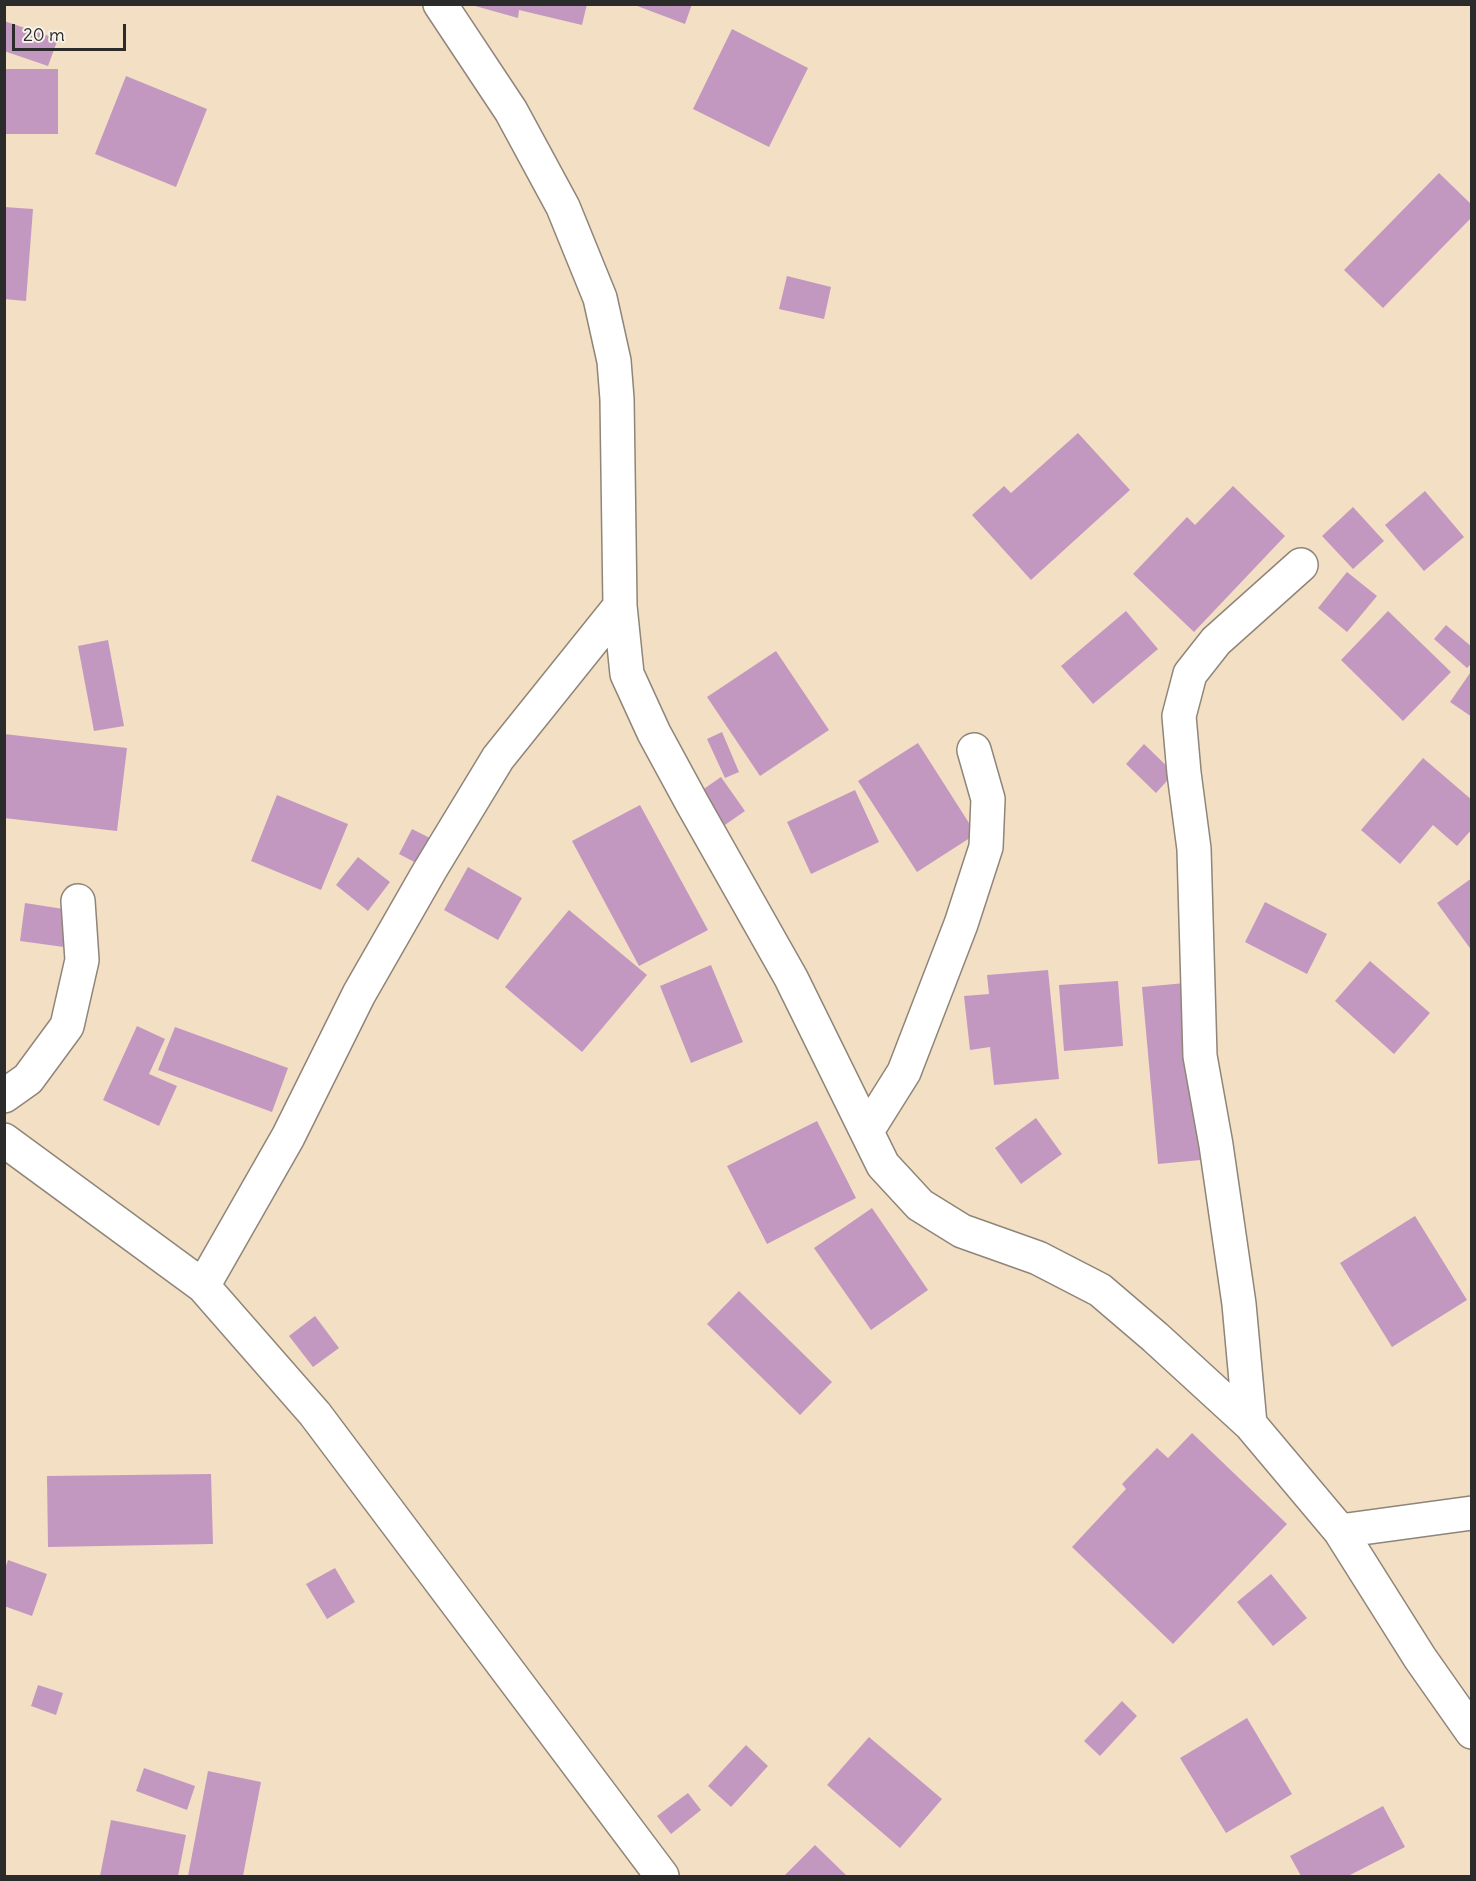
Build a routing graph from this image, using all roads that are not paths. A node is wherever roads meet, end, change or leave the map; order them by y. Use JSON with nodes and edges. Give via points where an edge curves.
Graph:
{"nodes":[{"id":1,"x":440,"y":4,"type":"edge"},
{"id":2,"x":1301,"y":565,"type":"dead end"},
{"id":3,"x":620,"y":606,"type":"junction"},
{"id":4,"x":974,"y":750,"type":"dead end"},
{"id":5,"x":78,"y":901,"type":"dead end"},
{"id":6,"x":4,"y":1096,"type":"edge"},
{"id":7,"x":867,"y":1131,"type":"junction"},
{"id":8,"x":4,"y":1140,"type":"edge"},
{"id":9,"x":203,"y":1286,"type":"junction"},
{"id":10,"x":1250,"y":1424,"type":"junction"},
{"id":11,"x":1472,"y":1513,"type":"edge"},
{"id":12,"x":1340,"y":1531,"type":"junction"},
{"id":13,"x":1472,"y":1731,"type":"edge"},
{"id":14,"x":662,"y":1876,"type":"edge"}],
"edges":[{"from":1,"to":3,"type":"street","via":[[511,111],[563,207],[600,298],[614,361],[617,399]]},
{"from":2,"to":10,"type":"street","via":[[1216,641],[1190,674],[1179,716],[1194,849],[1200,1056],[1239,1304]]},
{"from":3,"to":7,"type":"street","via":[[627,674],[654,733],[791,978]]},
{"from":3,"to":9,"type":"street","via":[[498,758],[429,870],[359,994],[288,1137]]},
{"from":4,"to":7,"type":"street","via":[[988,799],[986,847],[904,1072]]},
{"from":5,"to":6,"type":"street","via":[[82,960],[67,1026],[28,1079]]},
{"from":7,"to":10,"type":"street","via":[[883,1165],[920,1205],[962,1231],[1038,1258],[1100,1290]]},
{"from":8,"to":9,"type":"street"},
{"from":9,"to":14,"type":"street","via":[[315,1414]]},
{"from":10,"to":12,"type":"street"},
{"from":11,"to":12,"type":"street"},
{"from":12,"to":13,"type":"street","via":[[1420,1658]]}]}
